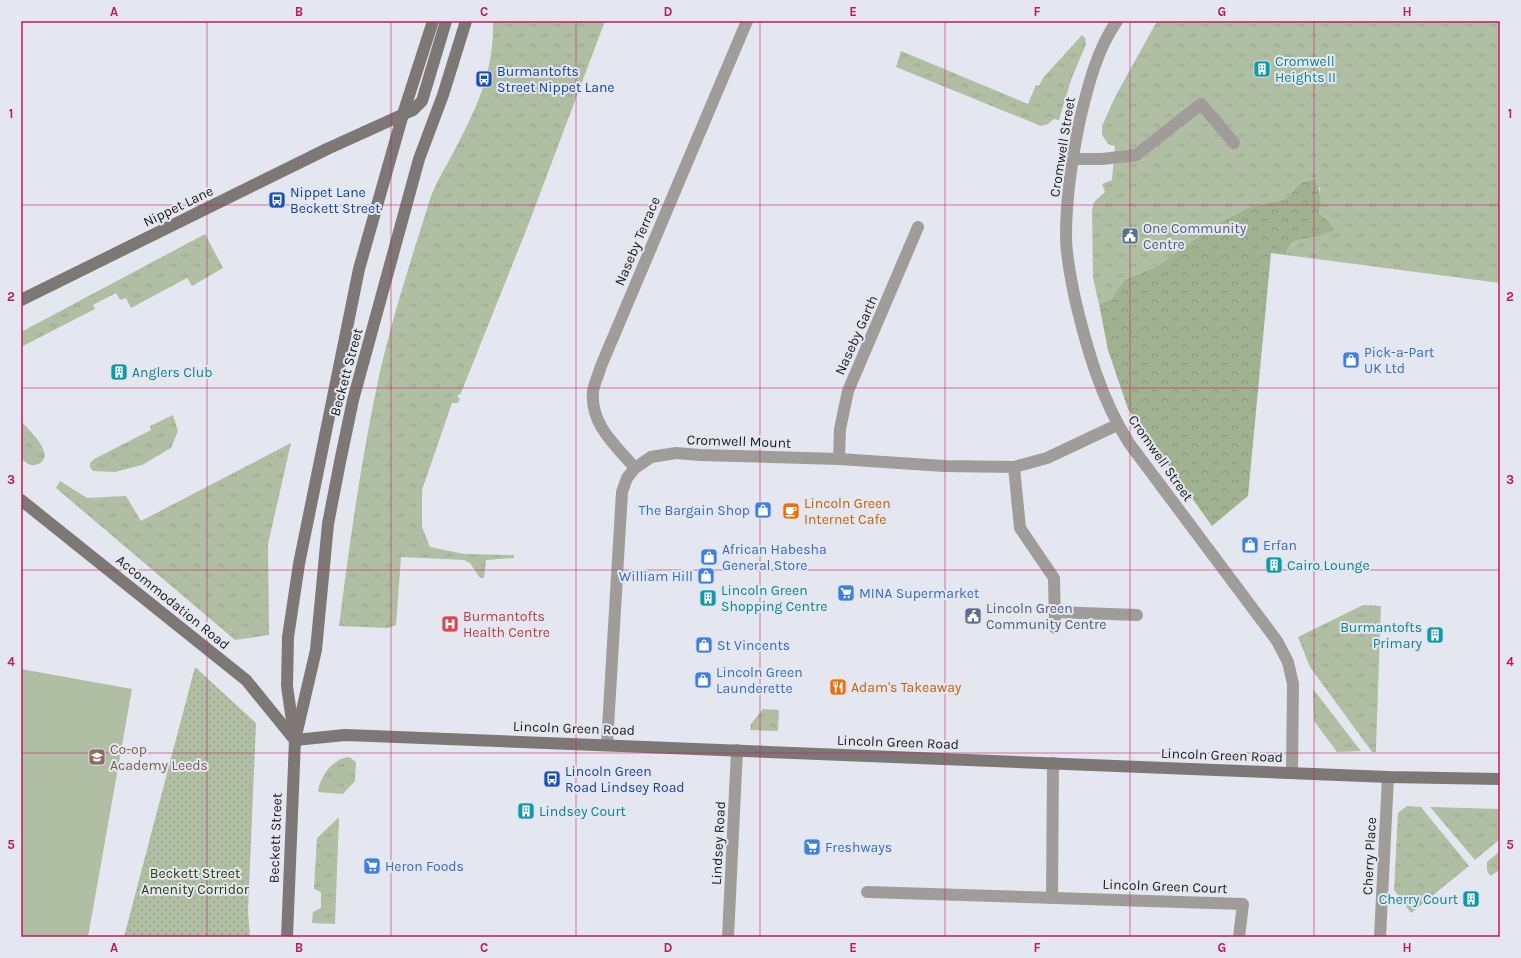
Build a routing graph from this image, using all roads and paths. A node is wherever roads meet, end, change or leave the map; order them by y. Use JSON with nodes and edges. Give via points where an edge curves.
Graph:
{"nodes":[{"id":1,"x":433,"y":21,"type":"edge"},
{"id":2,"x":446,"y":21,"type":"edge"},
{"id":3,"x":466,"y":21,"type":"edge"},
{"id":4,"x":747,"y":21,"type":"edge"},
{"id":5,"x":1117,"y":21,"type":"edge"},
{"id":6,"x":403,"y":114,"type":"junction"},
{"id":7,"x":1234,"y":143,"type":"dead end"},
{"id":8,"x":1073,"y":159,"type":"junction"},
{"id":9,"x":918,"y":228,"type":"dead end"},
{"id":10,"x":21,"y":300,"type":"edge"},
{"id":11,"x":1117,"y":425,"type":"junction"},
{"id":12,"x":839,"y":459,"type":"junction"},
{"id":13,"x":1014,"y":466,"type":"junction"},
{"id":14,"x":635,"y":468,"type":"junction"},
{"id":15,"x":21,"y":500,"type":"edge"},
{"id":16,"x":1055,"y":612,"type":"junction"},
{"id":17,"x":1137,"y":615,"type":"dead end"},
{"id":18,"x":1055,"y":628,"type":"dead end"},
{"id":19,"x":295,"y":740,"type":"junction"},
{"id":20,"x":607,"y":744,"type":"junction"},
{"id":21,"x":737,"y":750,"type":"junction"},
{"id":22,"x":1053,"y":763,"type":"junction"},
{"id":23,"x":1292,"y":773,"type":"junction"},
{"id":24,"x":1388,"y":777,"type":"junction"},
{"id":25,"x":1500,"y":779,"type":"edge"},
{"id":26,"x":867,"y":892,"type":"dead end"},
{"id":27,"x":1052,"y":898,"type":"junction"},
{"id":28,"x":287,"y":937,"type":"edge"},
{"id":29,"x":728,"y":937,"type":"edge"},
{"id":30,"x":1239,"y":937,"type":"edge"},
{"id":31,"x":1380,"y":937,"type":"edge"}],
"edges":[{"from":1,"to":6,"type":"street","name":"Beckett Street"},
{"from":2,"to":6,"type":"street","name":"Nippet Lane","via":[[422,101]]},
{"from":3,"to":19,"type":"street","name":"Beckett Street","via":[[419,159],[353,400],[328,524],[316,650]]},
{"from":4,"to":14,"type":"street","name":"Naseby Terrace","via":[[604,358],[593,391],[594,414],[606,434]]},
{"from":5,"to":8,"type":"street","name":"Cromwell Street","via":[[1107,35],[1087,90]]},
{"from":6,"to":10,"type":"street","name":"Nippet Lane"},
{"from":6,"to":19,"type":"street","name":"Beckett Street","via":[[359,269],[295,588],[288,637],[287,686]]},
{"from":7,"to":8,"type":"street","via":[[1201,104],[1136,155]]},
{"from":8,"to":11,"type":"street","name":"Cromwell Street","via":[[1066,238],[1070,276],[1090,355]]},
{"from":9,"to":12,"type":"street","name":"Naseby Garth","via":[[848,391],[840,429]]},
{"from":11,"to":13,"type":"street","name":"Cromwell Mount","via":[[1047,458]]},
{"from":11,"to":23,"type":"street","name":"Cromwell Street","via":[[1277,641],[1288,662],[1293,684]]},
{"from":12,"to":13,"type":"street","name":"Cromwell Mount","via":[[944,466]]},
{"from":12,"to":14,"type":"street","name":"Cromwell Mount","via":[[676,453],[652,457]]},
{"from":13,"to":16,"type":"street","via":[[1020,528],[1054,578]]},
{"from":14,"to":20,"type":"street","name":"Cromwell Mount","via":[[627,478],[622,492]]},
{"from":15,"to":19,"type":"street","name":"Accommodation Road","via":[[246,680]]},
{"from":16,"to":17,"type":"street"},
{"from":16,"to":18,"type":"street"},
{"from":19,"to":20,"type":"street","name":"Lincoln Green Road","via":[[352,735]]},
{"from":19,"to":28,"type":"street","name":"Beckett Street"},
{"from":20,"to":21,"type":"street","name":"Lincoln Green Road"},
{"from":21,"to":22,"type":"street","name":"Lincoln Green Road"},
{"from":21,"to":29,"type":"street","name":"Lindsey Road"},
{"from":22,"to":23,"type":"street","name":"Lincoln Green Road"},
{"from":22,"to":27,"type":"street"},
{"from":23,"to":24,"type":"street","name":"Lincoln Green Road"},
{"from":24,"to":25,"type":"street","name":"Lincoln Green Road"},
{"from":24,"to":31,"type":"street","name":"Cherry Place"},
{"from":26,"to":27,"type":"street","name":"Lincoln Green Court"},
{"from":27,"to":30,"type":"street","name":"Lincoln Green Court","via":[[1243,904]]}]}
